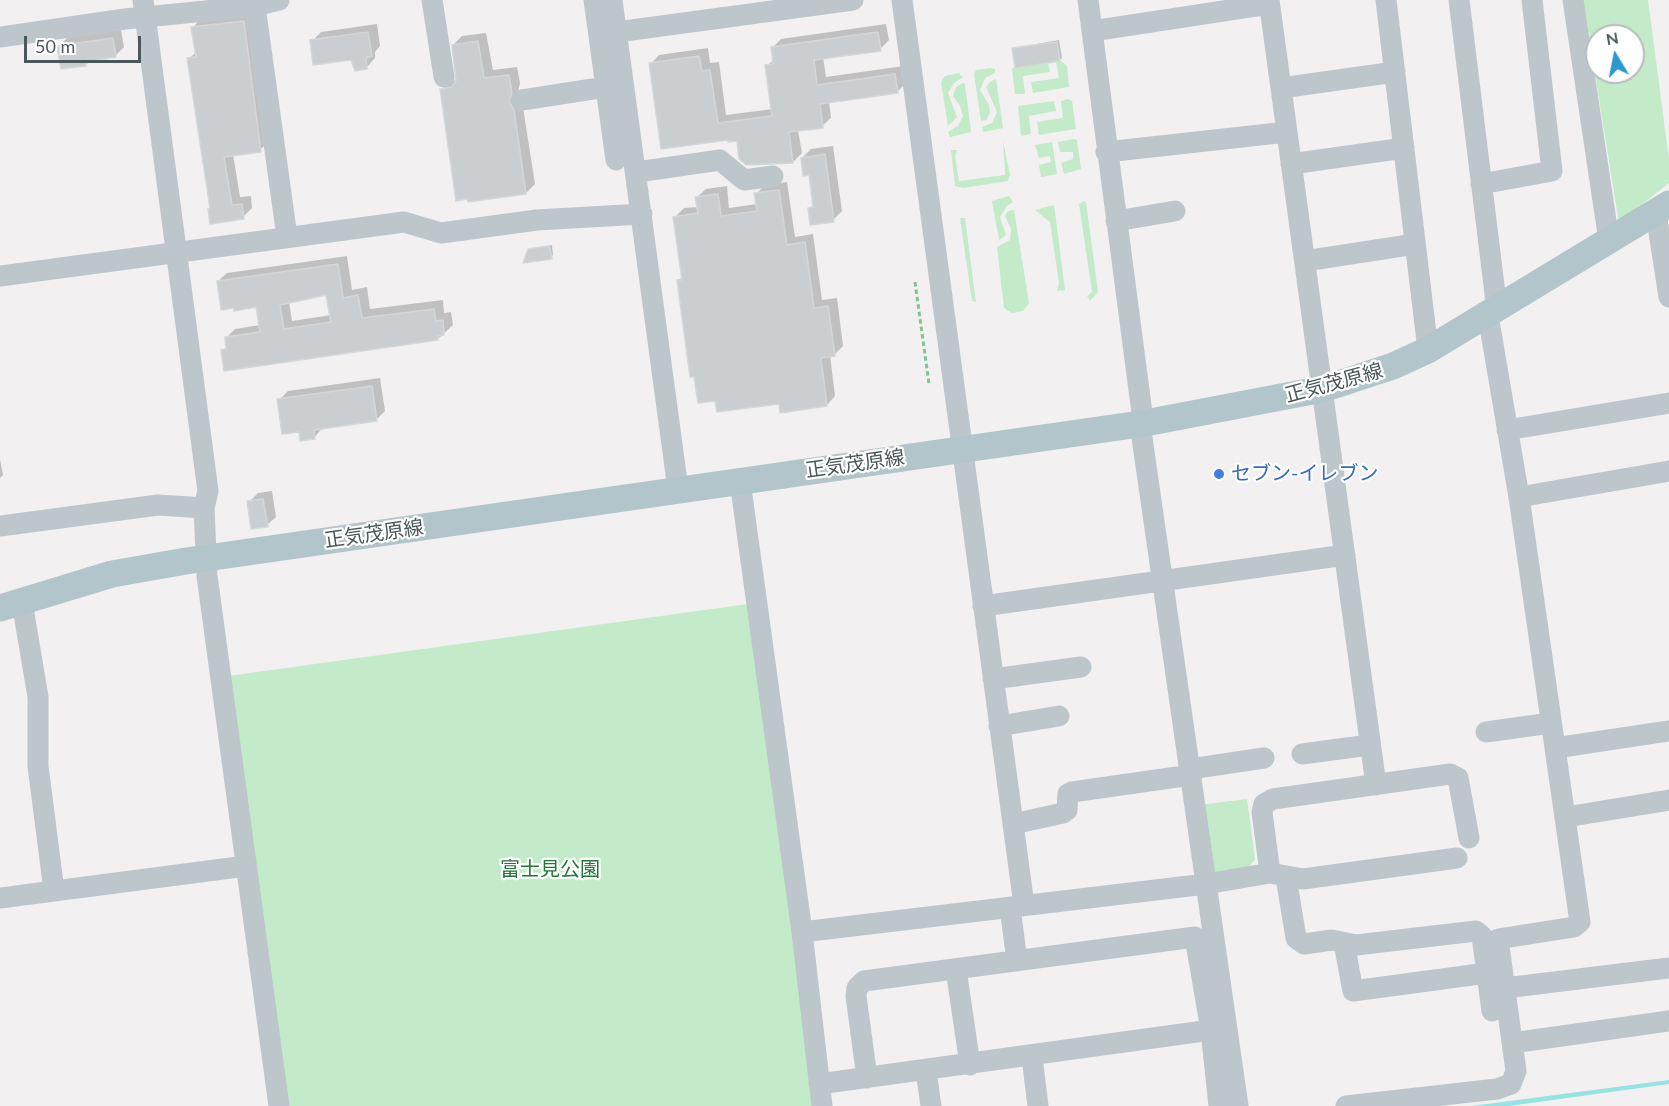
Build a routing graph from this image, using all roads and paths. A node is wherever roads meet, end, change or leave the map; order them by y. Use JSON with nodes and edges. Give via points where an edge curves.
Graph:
{"nodes":[{"id":1,"x":279,"y":0,"type":"edge"},
{"id":2,"x":432,"y":0,"type":"edge"},
{"id":3,"x":594,"y":0,"type":"edge"},
{"id":4,"x":612,"y":0,"type":"edge"},
{"id":5,"x":854,"y":0,"type":"edge"},
{"id":6,"x":902,"y":0,"type":"edge"},
{"id":7,"x":1088,"y":0,"type":"edge"},
{"id":8,"x":1386,"y":0,"type":"edge"},
{"id":9,"x":1459,"y":0,"type":"edge"},
{"id":10,"x":1532,"y":0,"type":"edge"},
{"id":11,"x":1573,"y":0,"type":"edge"},
{"id":12,"x":1269,"y":2,"type":"edge"},
{"id":13,"x":777,"y":5,"type":"edge"},
{"id":14,"x":255,"y":6,"type":"junction"},
{"id":15,"x":144,"y":9,"type":"edge"},
{"id":16,"x":1092,"y":31,"type":"junction"},
{"id":17,"x":617,"y":32,"type":"junction"},
{"id":18,"x":0,"y":37,"type":"edge"},
{"id":19,"x":1395,"y":72,"type":"junction"},
{"id":20,"x":444,"y":77,"type":"dead end"},
{"id":21,"x":606,"y":87,"type":"junction"},
{"id":22,"x":1281,"y":88,"type":"junction"},
{"id":23,"x":522,"y":100,"type":"dead end"},
{"id":24,"x":1287,"y":132,"type":"junction"},
{"id":25,"x":1404,"y":148,"type":"junction"},
{"id":26,"x":1106,"y":152,"type":"junction"},
{"id":27,"x":616,"y":160,"type":"dead end"},
{"id":28,"x":1292,"y":164,"type":"junction"},
{"id":29,"x":637,"y":172,"type":"junction"},
{"id":30,"x":772,"y":176,"type":"dead end"},
{"id":31,"x":1481,"y":184,"type":"junction"},
{"id":32,"x":1664,"y":207,"type":"edge"},
{"id":33,"x":1175,"y":211,"type":"dead end"},
{"id":34,"x":642,"y":214,"type":"junction"},
{"id":35,"x":1116,"y":221,"type":"junction"},
{"id":36,"x":287,"y":237,"type":"junction"},
{"id":37,"x":1609,"y":242,"type":"junction"},
{"id":38,"x":1415,"y":244,"type":"junction"},
{"id":39,"x":177,"y":251,"type":"junction"},
{"id":40,"x":1305,"y":261,"type":"junction"},
{"id":41,"x":0,"y":276,"type":"edge"},
{"id":42,"x":915,"y":282,"type":"dead end"},
{"id":43,"x":1669,"y":297,"type":"edge"},
{"id":44,"x":1493,"y":313,"type":"junction"},
{"id":45,"x":1428,"y":350,"type":"junction"},
{"id":46,"x":929,"y":384,"type":"dead end"},
{"id":47,"x":1323,"y":389,"type":"junction"},
{"id":48,"x":1669,"y":403,"type":"edge"},
{"id":49,"x":1140,"y":424,"type":"junction"},
{"id":50,"x":1507,"y":429,"type":"junction"},
{"id":51,"x":961,"y":449,"type":"junction"},
{"id":52,"x":1669,"y":471,"type":"edge"},
{"id":53,"x":740,"y":481,"type":"junction"},
{"id":54,"x":678,"y":489,"type":"junction"},
{"id":55,"x":1519,"y":498,"type":"junction"},
{"id":56,"x":204,"y":508,"type":"junction"},
{"id":57,"x":0,"y":526,"type":"edge"},
{"id":58,"x":1345,"y":555,"type":"junction"},
{"id":59,"x":207,"y":558,"type":"junction"},
{"id":60,"x":1163,"y":580,"type":"junction"},
{"id":61,"x":11,"y":605,"type":"edge"},
{"id":62,"x":983,"y":606,"type":"junction"},
{"id":63,"x":1081,"y":667,"type":"dead end"},
{"id":64,"x":993,"y":679,"type":"junction"},
{"id":65,"x":1059,"y":716,"type":"dead end"},
{"id":66,"x":1551,"y":723,"type":"junction"},
{"id":67,"x":999,"y":726,"type":"junction"},
{"id":68,"x":1669,"y":730,"type":"edge"},
{"id":69,"x":1486,"y":732,"type":"dead end"},
{"id":70,"x":1369,"y":745,"type":"junction"},
{"id":71,"x":1555,"y":748,"type":"junction"},
{"id":72,"x":1302,"y":754,"type":"dead end"},
{"id":73,"x":1264,"y":758,"type":"dead end"},
{"id":74,"x":1190,"y":772,"type":"junction"},
{"id":75,"x":1376,"y":785,"type":"junction"},
{"id":76,"x":1669,"y":800,"type":"edge"},
{"id":77,"x":1566,"y":817,"type":"junction"},
{"id":78,"x":1013,"y":824,"type":"junction"},
{"id":79,"x":1469,"y":838,"type":"dead end"},
{"id":80,"x":1457,"y":858,"type":"dead end"},
{"id":81,"x":246,"y":866,"type":"junction"},
{"id":82,"x":1278,"y":875,"type":"junction"},
{"id":83,"x":1206,"y":884,"type":"junction"},
{"id":84,"x":54,"y":891,"type":"junction"},
{"id":85,"x":0,"y":898,"type":"edge"},
{"id":86,"x":1017,"y":906,"type":"junction"},
{"id":87,"x":802,"y":932,"type":"junction"},
{"id":88,"x":1344,"y":943,"type":"junction"},
{"id":89,"x":1017,"y":961,"type":"junction"},
{"id":90,"x":1669,"y":968,"type":"edge"},
{"id":91,"x":956,"y":969,"type":"junction"},
{"id":92,"x":1487,"y":973,"type":"junction"},
{"id":93,"x":1505,"y":988,"type":"junction"},
{"id":94,"x":1492,"y":1011,"type":"dead end"},
{"id":95,"x":1669,"y":1021,"type":"edge"},
{"id":96,"x":1211,"y":1030,"type":"junction"},
{"id":97,"x":1512,"y":1043,"type":"junction"},
{"id":98,"x":1032,"y":1057,"type":"junction"},
{"id":99,"x":970,"y":1065,"type":"junction"},
{"id":100,"x":926,"y":1071,"type":"junction"},
{"id":101,"x":867,"y":1078,"type":"junction"},
{"id":102,"x":819,"y":1084,"type":"junction"},
{"id":103,"x":279,"y":1106,"type":"edge"},
{"id":104,"x":822,"y":1106,"type":"edge"},
{"id":105,"x":931,"y":1106,"type":"edge"},
{"id":106,"x":1038,"y":1106,"type":"edge"},
{"id":107,"x":1219,"y":1106,"type":"edge"},
{"id":108,"x":1238,"y":1106,"type":"edge"},
{"id":109,"x":1346,"y":1106,"type":"edge"}],
"edges":[{"from":1,"to":14,"type":"street"},
{"from":2,"to":20,"type":"street"},
{"from":3,"to":21,"type":"street"},
{"from":4,"to":17,"type":"street"},
{"from":5,"to":13,"type":"street"},
{"from":6,"to":51,"type":"street"},
{"from":7,"to":16,"type":"street"},
{"from":8,"to":19,"type":"street"},
{"from":9,"to":31,"type":"street"},
{"from":10,"to":31,"type":"street","via":[[1552,171]]},
{"from":11,"to":37,"type":"street"},
{"from":12,"to":16,"type":"street"},
{"from":12,"to":22,"type":"street"},
{"from":13,"to":17,"type":"street"},
{"from":14,"to":15,"type":"street"},
{"from":14,"to":36,"type":"street"},
{"from":15,"to":18,"type":"street"},
{"from":15,"to":39,"type":"street"},
{"from":16,"to":26,"type":"street"},
{"from":17,"to":29,"type":"street"},
{"from":19,"to":22,"type":"street"},
{"from":19,"to":25,"type":"street"},
{"from":21,"to":23,"type":"street"},
{"from":21,"to":27,"type":"street"},
{"from":22,"to":24,"type":"street"},
{"from":24,"to":26,"type":"street"},
{"from":24,"to":28,"type":"street"},
{"from":25,"to":28,"type":"street"},
{"from":25,"to":38,"type":"street"},
{"from":26,"to":35,"type":"street"},
{"from":28,"to":40,"type":"street"},
{"from":29,"to":30,"type":"street","via":[[720,160],[744,180]]},
{"from":29,"to":34,"type":"street"},
{"from":31,"to":44,"type":"street"},
{"from":32,"to":37,"type":"main road","name":"正気茂原線"},
{"from":32,"to":43,"type":"street"},
{"from":33,"to":35,"type":"street"},
{"from":34,"to":36,"type":"street","via":[[537,220],[441,233],[404,222]]},
{"from":34,"to":54,"type":"street"},
{"from":35,"to":49,"type":"street","via":[[1142,412]]},
{"from":36,"to":39,"type":"street"},
{"from":37,"to":44,"type":"main road","name":"正気茂原線"},
{"from":38,"to":40,"type":"street"},
{"from":38,"to":45,"type":"street"},
{"from":39,"to":41,"type":"street"},
{"from":39,"to":56,"type":"street","via":[[208,491]]},
{"from":40,"to":47,"type":"street"},
{"from":42,"to":46,"type":"path"},
{"from":44,"to":45,"type":"main road","name":"正気茂原線"},
{"from":44,"to":50,"type":"street"},
{"from":45,"to":47,"type":"main road","name":"正気茂原線","via":[[1384,370]]},
{"from":47,"to":49,"type":"main road","name":"正気茂原線"},
{"from":47,"to":58,"type":"street"},
{"from":48,"to":50,"type":"street"},
{"from":49,"to":51,"type":"main road","name":"正気茂原線"},
{"from":49,"to":60,"type":"street"},
{"from":50,"to":55,"type":"street"},
{"from":51,"to":53,"type":"main road","name":"正気茂原線"},
{"from":51,"to":62,"type":"street"},
{"from":52,"to":55,"type":"street"},
{"from":53,"to":54,"type":"main road","name":"正気茂原線"},
{"from":53,"to":87,"type":"street"},
{"from":54,"to":59,"type":"main road","name":"正気茂原線"},
{"from":55,"to":66,"type":"street"},
{"from":56,"to":57,"type":"street","via":[[158,505]]},
{"from":56,"to":59,"type":"street"},
{"from":58,"to":60,"type":"street"},
{"from":58,"to":70,"type":"street"},
{"from":59,"to":61,"type":"main road","name":"正気茂原線","via":[[112,574]]},
{"from":59,"to":81,"type":"street"},
{"from":60,"to":62,"type":"street"},
{"from":60,"to":74,"type":"street"},
{"from":61,"to":84,"type":"street","via":[[38,697],[38,766]]},
{"from":62,"to":64,"type":"street"},
{"from":63,"to":64,"type":"street"},
{"from":64,"to":67,"type":"street"},
{"from":65,"to":67,"type":"street"},
{"from":66,"to":69,"type":"street"},
{"from":66,"to":71,"type":"street"},
{"from":67,"to":78,"type":"street"},
{"from":68,"to":71,"type":"street"},
{"from":70,"to":72,"type":"street"},
{"from":70,"to":75,"type":"street"},
{"from":71,"to":77,"type":"street"},
{"from":73,"to":74,"type":"street"},
{"from":74,"to":78,"type":"street","via":[[1072,792],[1063,813]]},
{"from":74,"to":83,"type":"street"},
{"from":75,"to":79,"type":"street","via":[[1450,774],[1458,778]]},
{"from":75,"to":82,"type":"street","via":[[1273,799],[1264,804],[1262,812]]},
{"from":76,"to":77,"type":"street"},
{"from":77,"to":93,"type":"street","via":[[1580,922],[1574,927],[1498,939]]},
{"from":78,"to":86,"type":"street"},
{"from":80,"to":82,"type":"street","via":[[1303,879]]},
{"from":81,"to":84,"type":"street"},
{"from":81,"to":103,"type":"street"},
{"from":82,"to":83,"type":"street"},
{"from":82,"to":88,"type":"street","via":[[1296,938],[1304,944],[1332,940]]},
{"from":83,"to":86,"type":"street"},
{"from":83,"to":108,"type":"street"},
{"from":84,"to":85,"type":"street"},
{"from":86,"to":87,"type":"street"},
{"from":86,"to":89,"type":"street"},
{"from":87,"to":102,"type":"street"},
{"from":88,"to":92,"type":"street","via":[[1356,945],[1476,931],[1482,936]]},
{"from":88,"to":92,"type":"street","via":[[1353,991]]},
{"from":89,"to":91,"type":"street"},
{"from":89,"to":96,"type":"street","via":[[1195,937]]},
{"from":90,"to":93,"type":"street"},
{"from":91,"to":99,"type":"street"},
{"from":91,"to":101,"type":"street","via":[[864,981],[857,988]]},
{"from":92,"to":94,"type":"street"},
{"from":93,"to":97,"type":"street"},
{"from":95,"to":97,"type":"street"},
{"from":96,"to":98,"type":"street"},
{"from":96,"to":107,"type":"street"},
{"from":97,"to":109,"type":"street","via":[[1516,1071],[1511,1084],[1505,1087]]},
{"from":98,"to":99,"type":"street"},
{"from":98,"to":106,"type":"street"},
{"from":99,"to":100,"type":"street"},
{"from":100,"to":101,"type":"street"},
{"from":100,"to":105,"type":"street"},
{"from":101,"to":102,"type":"street"},
{"from":102,"to":104,"type":"street"}]}
